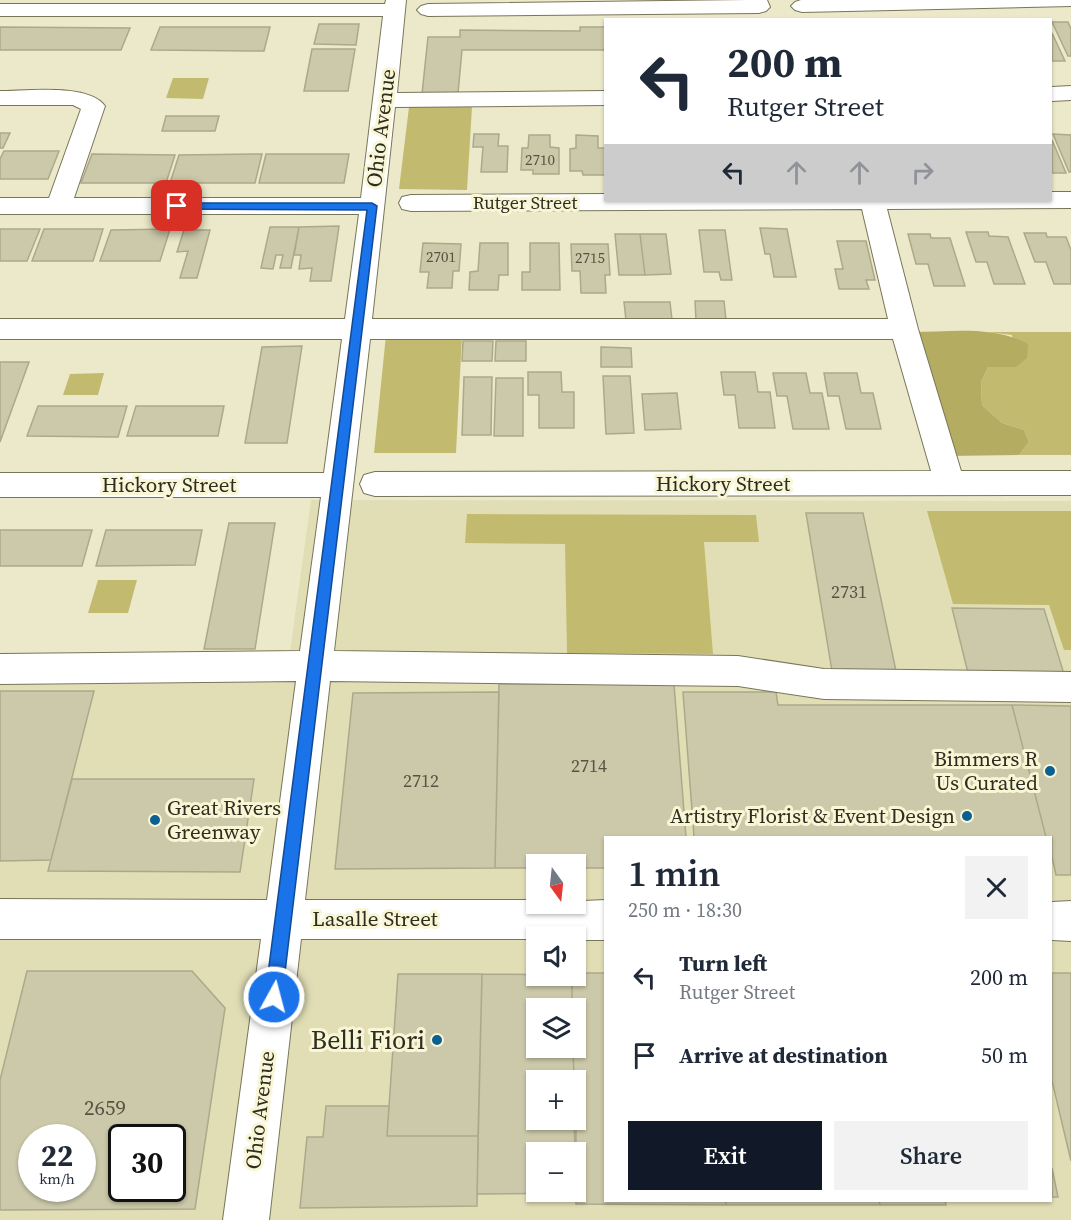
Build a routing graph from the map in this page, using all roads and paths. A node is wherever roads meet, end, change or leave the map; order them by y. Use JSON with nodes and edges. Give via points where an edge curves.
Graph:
{"nodes":[{"id":1,"x":1071,"y":0,"type":"edge"},
{"id":2,"x":758,"y":3,"type":"edge"},
{"id":3,"x":107,"y":5,"type":"edge"},
{"id":4,"x":396,"y":5,"type":"edge"},
{"id":5,"x":802,"y":6,"type":"dead end"},
{"id":6,"x":0,"y":10,"type":"edge"},
{"id":7,"x":428,"y":10,"type":"dead end"},
{"id":8,"x":1071,"y":93,"type":"edge"},
{"id":9,"x":1052,"y":94,"type":"edge"},
{"id":10,"x":0,"y":98,"type":"edge"},
{"id":11,"x":604,"y":98,"type":"edge"},
{"id":12,"x":384,"y":100,"type":"junction"},
{"id":13,"x":1052,"y":200,"type":"edge"},
{"id":14,"x":1071,"y":200,"type":"edge"},
{"id":15,"x":873,"y":201,"type":"joint"},
{"id":16,"x":411,"y":203,"type":"dead end"},
{"id":17,"x":0,"y":206,"type":"edge"},
{"id":18,"x":59,"y":206,"type":"junction"},
{"id":19,"x":372,"y":206,"type":"junction"},
{"id":20,"x":0,"y":329,"type":"edge"},
{"id":21,"x":357,"y":329,"type":"junction"},
{"id":22,"x":904,"y":329,"type":"junction"},
{"id":23,"x":950,"y":483,"type":"junction"},
{"id":24,"x":1071,"y":483,"type":"edge"},
{"id":25,"x":338,"y":484,"type":"junction"},
{"id":26,"x":375,"y":484,"type":"dead end"},
{"id":27,"x":0,"y":485,"type":"edge"},
{"id":28,"x":315,"y":666,"type":"junction"},
{"id":29,"x":0,"y":669,"type":"edge"},
{"id":30,"x":1071,"y":687,"type":"edge"},
{"id":31,"x":0,"y":919,"type":"edge"},
{"id":32,"x":283,"y":919,"type":"junction"},
{"id":33,"x":604,"y":920,"type":"edge"},
{"id":34,"x":1052,"y":921,"type":"edge"},
{"id":35,"x":1071,"y":921,"type":"edge"},
{"id":36,"x":246,"y":1220,"type":"edge"}],
"edges":[{"from":1,"to":5,"type":"street"},
{"from":2,"to":7,"type":"street"},
{"from":3,"to":4,"type":"street"},
{"from":3,"to":6,"type":"street"},
{"from":4,"to":12,"type":"street","name":"Ohio Avenue"},
{"from":8,"to":9,"type":"street"},
{"from":10,"to":18,"type":"street","via":[[77,98],[93,106]]},
{"from":11,"to":12,"type":"street"},
{"from":12,"to":19,"type":"street","name":"Ohio Avenue"},
{"from":13,"to":14,"type":"street","name":"Rutger Street"},
{"from":15,"to":16,"type":"street","name":"Rutger Street"},
{"from":15,"to":22,"type":"street"},
{"from":17,"to":18,"type":"street"},
{"from":18,"to":19,"type":"street"},
{"from":19,"to":21,"type":"street","name":"Ohio Avenue"},
{"from":20,"to":21,"type":"street"},
{"from":21,"to":22,"type":"street"},
{"from":21,"to":25,"type":"street","name":"Ohio Avenue"},
{"from":22,"to":23,"type":"street"},
{"from":23,"to":24,"type":"street","name":"Hickory Street"},
{"from":23,"to":26,"type":"street","name":"Hickory Street"},
{"from":25,"to":27,"type":"street","name":"Hickory Street"},
{"from":25,"to":28,"type":"street","name":"Ohio Avenue"},
{"from":28,"to":29,"type":"street"},
{"from":28,"to":30,"type":"street","via":[[738,671],[824,684]]},
{"from":28,"to":32,"type":"street","name":"Ohio Avenue"},
{"from":31,"to":32,"type":"street","name":"Lasalle Street"},
{"from":32,"to":33,"type":"street","name":"Lasalle Street"},
{"from":32,"to":36,"type":"street","name":"Ohio Avenue"},
{"from":34,"to":35,"type":"street"}]}
